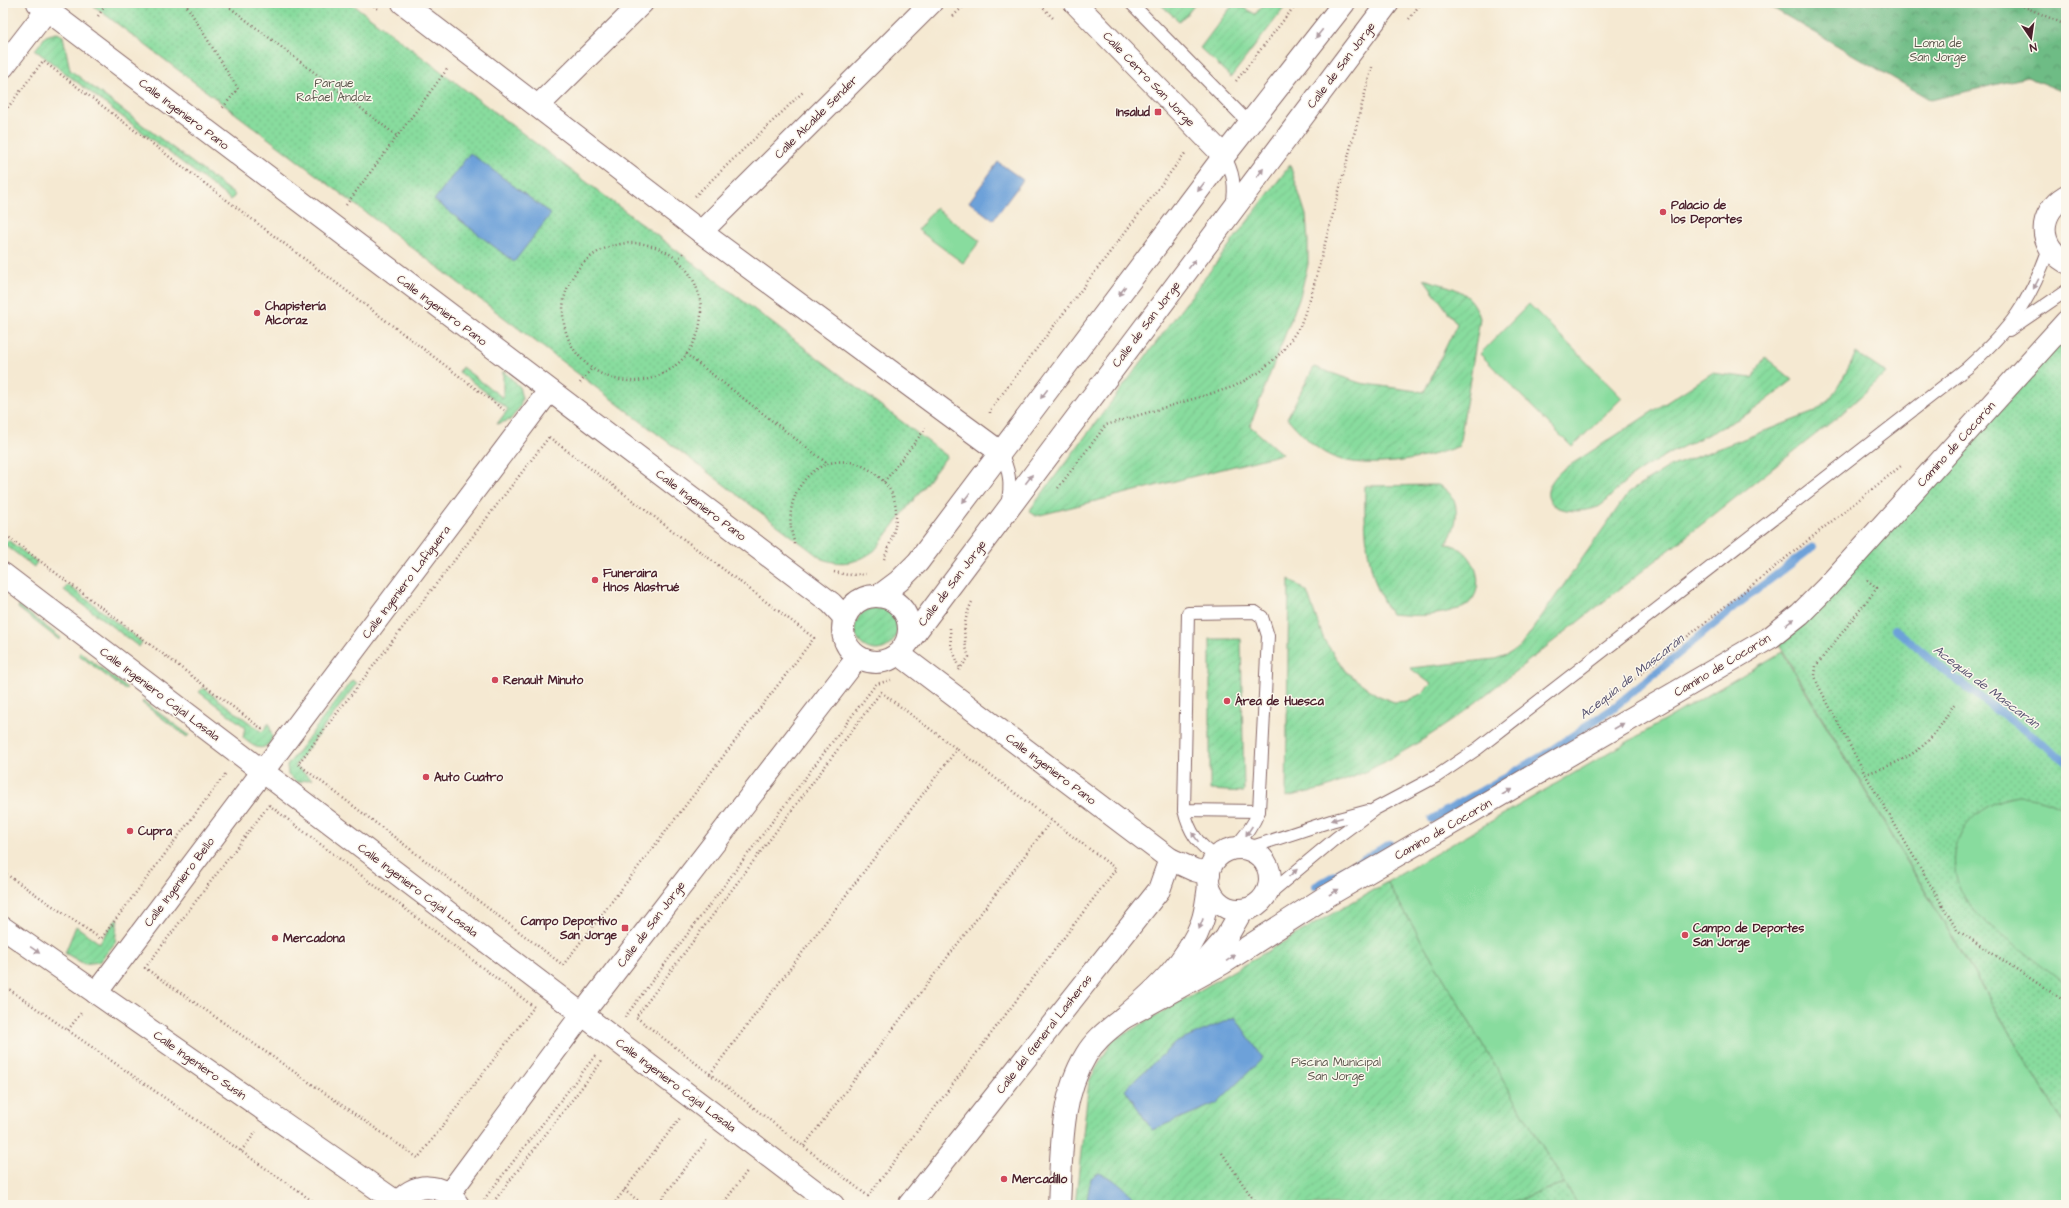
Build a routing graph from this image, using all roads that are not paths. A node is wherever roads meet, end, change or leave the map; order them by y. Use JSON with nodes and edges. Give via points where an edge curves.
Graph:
{"nodes":[{"id":1,"x":403,"y":3,"type":"edge"},
{"id":2,"x":642,"y":3,"type":"edge"},
{"id":3,"x":931,"y":3,"type":"edge"},
{"id":4,"x":1075,"y":3,"type":"edge"},
{"id":5,"x":1131,"y":3,"type":"edge"},
{"id":6,"x":1344,"y":3,"type":"edge"},
{"id":7,"x":1388,"y":3,"type":"edge"},
{"id":8,"x":42,"y":6,"type":"edge"},
{"id":9,"x":3,"y":67,"type":"edge"},
{"id":10,"x":538,"y":106,"type":"junction"},
{"id":11,"x":1250,"y":123,"type":"junction"},
{"id":12,"x":1224,"y":156,"type":"junction"},
{"id":13,"x":2066,"y":196,"type":"edge"},
{"id":14,"x":1228,"y":216,"type":"junction"},
{"id":15,"x":695,"y":239,"type":"junction"},
{"id":16,"x":2050,"y":248,"type":"junction"},
{"id":17,"x":2066,"y":262,"type":"edge"},
{"id":18,"x":2066,"y":291,"type":"edge"},
{"id":19,"x":2066,"y":322,"type":"edge"},
{"id":20,"x":2002,"y":334,"type":"junction"},
{"id":21,"x":549,"y":391,"type":"junction"},
{"id":22,"x":1000,"y":452,"type":"junction"},
{"id":23,"x":1004,"y":513,"type":"junction"},
{"id":24,"x":3,"y":574,"type":"edge"},
{"id":25,"x":879,"y":596,"type":"junction"},
{"id":26,"x":845,"y":618,"type":"junction"},
{"id":27,"x":902,"y":650,"type":"junction"},
{"id":28,"x":858,"y":657,"type":"junction"},
{"id":29,"x":263,"y":772,"type":"junction"},
{"id":30,"x":1374,"y":809,"type":"junction"},
{"id":31,"x":1184,"y":810,"type":"junction"},
{"id":32,"x":1259,"y":811,"type":"junction"},
{"id":33,"x":1170,"y":858,"type":"junction"},
{"id":34,"x":1223,"y":863,"type":"junction"},
{"id":35,"x":1255,"y":904,"type":"junction"},
{"id":36,"x":1300,"y":912,"type":"junction"},
{"id":37,"x":3,"y":928,"type":"edge"},
{"id":38,"x":1183,"y":985,"type":"junction"},
{"id":39,"x":90,"y":1001,"type":"junction"},
{"id":40,"x":583,"y":1013,"type":"junction"},
{"id":41,"x":1123,"y":1018,"type":"junction"},
{"id":42,"x":454,"y":1200,"type":"edge"},
{"id":43,"x":397,"y":1204,"type":"edge"},
{"id":44,"x":833,"y":1205,"type":"edge"},
{"id":45,"x":909,"y":1205,"type":"edge"},
{"id":46,"x":1059,"y":1205,"type":"edge"}],
"edges":[{"from":1,"to":10,"type":"street"},
{"from":2,"to":10,"type":"street"},
{"from":3,"to":15,"type":"street","name":"Calle Alcalde Sender"},
{"from":4,"to":12,"type":"street","name":"Calle Cerro San Jorge"},
{"from":5,"to":11,"type":"lane"},
{"from":6,"to":11,"type":"street","one_way":true},
{"from":14,"to":7,"type":"street","name":"Calle de San Jorge","one_way":true},
{"from":8,"to":9,"type":"street"},
{"from":8,"to":21,"type":"street","name":"Calle Ingeniero Pano"},
{"from":10,"to":15,"type":"street"},
{"from":11,"to":12,"type":"street"},
{"from":12,"to":14,"type":"lane","via":[[1233,175],[1234,185],[1233,201]]},
{"from":12,"to":22,"type":"street","one_way":true},
{"from":13,"to":16,"type":"street","via":[[2057,201],[2044,223],[2045,236]]},
{"from":23,"to":14,"type":"street","name":"Calle de San Jorge","one_way":true},
{"from":15,"to":22,"type":"street"},
{"from":16,"to":17,"type":"street"},
{"from":16,"to":20,"type":"lane","one_way":true,"via":[[2036,285],[2023,308]]},
{"from":18,"to":20,"type":"lane"},
{"from":36,"to":19,"type":"street","name":"Camino de Cocorón","one_way":true,"via":[[1771,637],[1800,614],[1826,588]]},
{"from":20,"to":30,"type":"lane","via":[[1966,368],[1477,749],[1437,776]]},
{"from":21,"to":26,"type":"street","name":"Calle Ingeniero Pano","via":[[832,603]]},
{"from":21,"to":29,"type":"street","name":"Calle Ingeniero Lafiguera"},
{"from":22,"to":23,"type":"lane","via":[[1010,482]]},
{"from":22,"to":25,"type":"street","one_way":true,"via":[[918,562]]},
{"from":23,"to":27,"type":"street","name":"Calle de San Jorge"},
{"from":24,"to":29,"type":"street","name":"Calle Ingeniero Cajal Lasala"},
{"from":25,"to":26,"type":"street","via":[[858,601],[850,608]]},
{"from":25,"to":27,"type":"street","via":[[890,598],[906,613],[909,629]]},
{"from":26,"to":28,"type":"street","via":[[844,640]]},
{"from":27,"to":28,"type":"street","via":[[889,660],[879,663],[868,662]]},
{"from":27,"to":33,"type":"street","name":"Calle Ingeniero Pano","via":[[944,689]]},
{"from":28,"to":40,"type":"street","name":"Calle de San Jorge"},
{"from":29,"to":39,"type":"street","name":"Calle Ingeniero Bello"},
{"from":29,"to":40,"type":"street","name":"Calle Ingeniero Cajal Lasala"},
{"from":30,"to":34,"type":"lane","one_way":true,"via":[[1324,823]]},
{"from":35,"to":30,"type":"lane","one_way":true},
{"from":31,"to":32,"type":"lane"},
{"from":31,"to":32,"type":"lane","via":[[1188,612],[1255,612],[1262,617],[1268,636]]},
{"from":34,"to":31,"type":"lane","one_way":true,"via":[[1194,838]]},
{"from":32,"to":34,"type":"lane","one_way":true,"via":[[1253,825]]},
{"from":33,"to":34,"type":"street","name":"Calle Ingeniero Pano","via":[[1194,870]]},
{"from":33,"to":45,"type":"street","name":"Calle del General Lasheras","via":[[1159,890]]},
{"from":34,"to":35,"type":"street","via":[[1214,898],[1229,909]]},
{"from":34,"to":35,"type":"street","via":[[1262,858],[1268,869],[1270,882]]},
{"from":34,"to":41,"type":"street","one_way":true,"via":[[1203,921],[1183,957],[1167,978]]},
{"from":35,"to":36,"type":"street","name":"Camino de Cocorón","via":[[1288,914]]},
{"from":35,"to":38,"type":"street","name":"Camino de Cocorón","via":[[1206,963]]},
{"from":38,"to":36,"type":"street","name":"Camino de Cocorón","one_way":true,"via":[[1223,963]]},
{"from":37,"to":39,"type":"street","name":"Calle Ingeniero Susín","one_way":true},
{"from":38,"to":41,"type":"street","name":"Camino de Cocorón"},
{"from":39,"to":43,"type":"street","name":"Calle Ingeniero Susín"},
{"from":40,"to":42,"type":"street","name":"Calle de San Jorge"},
{"from":40,"to":44,"type":"street","name":"Calle Ingeniero Cajal Lasala"},
{"from":41,"to":46,"type":"street","via":[[1096,1040],[1076,1073],[1068,1097]]},
{"from":42,"to":43,"type":"street","via":[[436,1188],[422,1188],[404,1195]]}]}
